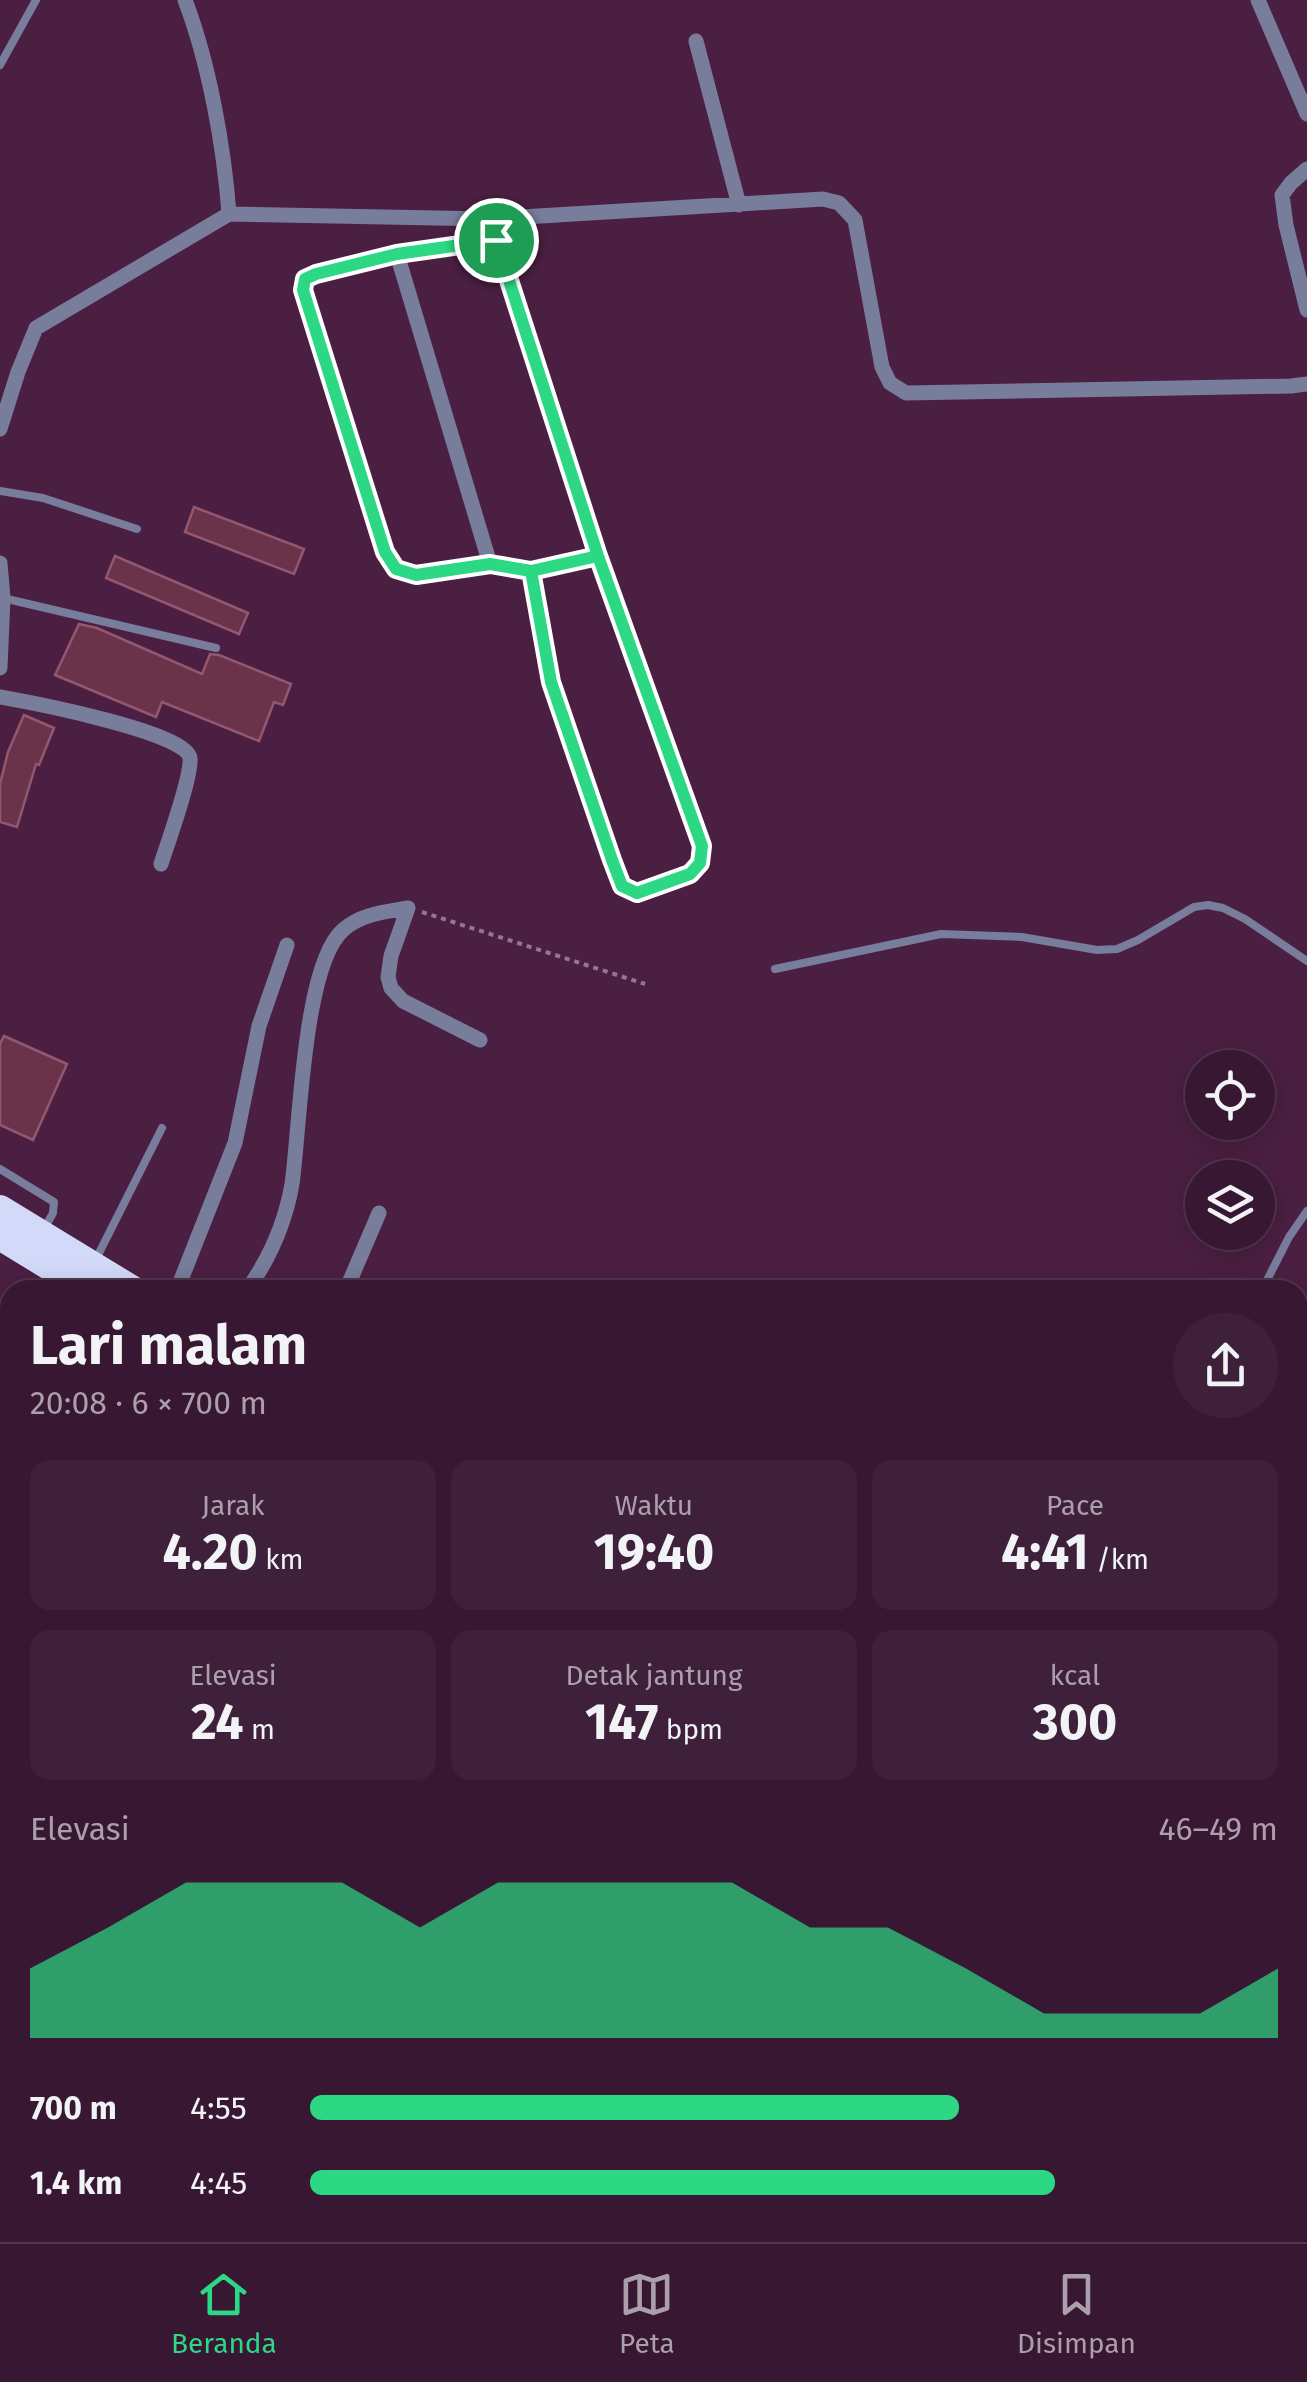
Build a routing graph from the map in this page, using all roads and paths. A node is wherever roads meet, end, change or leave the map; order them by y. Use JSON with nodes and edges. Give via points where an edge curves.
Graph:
{"nodes":[{"id":1,"x":36,"y":0,"type":"edge"},
{"id":2,"x":185,"y":0,"type":"edge"},
{"id":3,"x":1258,"y":0,"type":"edge"},
{"id":4,"x":696,"y":41,"type":"dead end"},
{"id":5,"x":0,"y":64,"type":"edge"},
{"id":6,"x":1307,"y":114,"type":"edge"},
{"id":7,"x":1307,"y":168,"type":"edge"},
{"id":8,"x":739,"y":205,"type":"junction"},
{"id":9,"x":229,"y":214,"type":"junction"},
{"id":10,"x":490,"y":220,"type":"junction"},
{"id":11,"x":496,"y":240,"type":"junction"},
{"id":12,"x":397,"y":254,"type":"junction"},
{"id":13,"x":1303,"y":269,"type":"edge"},
{"id":14,"x":1307,"y":310,"type":"edge"},
{"id":15,"x":1307,"y":384,"type":"edge"},
{"id":16,"x":0,"y":429,"type":"edge"},
{"id":17,"x":0,"y":491,"type":"edge"},
{"id":18,"x":137,"y":528,"type":"dead end"},
{"id":19,"x":598,"y":556,"type":"junction"},
{"id":20,"x":0,"y":563,"type":"edge"},
{"id":21,"x":490,"y":564,"type":"junction"},
{"id":22,"x":531,"y":571,"type":"junction"},
{"id":23,"x":3,"y":598,"type":"junction"},
{"id":24,"x":216,"y":648,"type":"dead end"},
{"id":25,"x":0,"y":668,"type":"edge"},
{"id":26,"x":0,"y":697,"type":"edge"},
{"id":27,"x":161,"y":864,"type":"dead end"},
{"id":28,"x":408,"y":908,"type":"junction"},
{"id":29,"x":287,"y":946,"type":"dead end"},
{"id":30,"x":1307,"y":961,"type":"edge"},
{"id":31,"x":776,"y":969,"type":"dead end"},
{"id":32,"x":644,"y":984,"type":"dead end"},
{"id":33,"x":480,"y":1040,"type":"dead end"},
{"id":34,"x":162,"y":1128,"type":"dead end"},
{"id":35,"x":0,"y":1169,"type":"edge"},
{"id":36,"x":1307,"y":1212,"type":"edge"},
{"id":37,"x":379,"y":1213,"type":"dead end"},
{"id":38,"x":3,"y":1225,"type":"edge"},
{"id":39,"x":42,"y":1233,"type":"junction"},
{"id":40,"x":91,"y":1278,"type":"edge"},
{"id":41,"x":181,"y":1280,"type":"edge"},
{"id":42,"x":253,"y":1280,"type":"edge"},
{"id":43,"x":350,"y":1280,"type":"edge"},
{"id":44,"x":1267,"y":1280,"type":"edge"}],
"edges":[{"from":1,"to":5,"type":"lane"},
{"from":2,"to":9,"type":"street","via":[[199,36]]},
{"from":3,"to":6,"type":"street"},
{"from":4,"to":8,"type":"street"},
{"from":7,"to":13,"type":"street","via":[[1282,195]]},
{"from":8,"to":10,"type":"street"},
{"from":8,"to":15,"type":"street","via":[[823,199],[839,203],[855,220],[882,368],[906,393]]},
{"from":9,"to":10,"type":"street"},
{"from":9,"to":16,"type":"street","via":[[36,328]]},
{"from":10,"to":11,"type":"street"},
{"from":11,"to":12,"type":"street"},
{"from":11,"to":19,"type":"street"},
{"from":12,"to":21,"type":"street"},
{"from":12,"to":21,"type":"street","via":[[316,274],[305,279],[303,290],[385,552],[396,569],[416,575]]},
{"from":13,"to":14,"type":"street"},
{"from":17,"to":18,"type":"lane"},
{"from":19,"to":22,"type":"street"},
{"from":19,"to":22,"type":"street","via":[[702,846],[690,874],[637,893],[622,886],[551,682]]},
{"from":20,"to":23,"type":"street"},
{"from":21,"to":22,"type":"street"},
{"from":23,"to":24,"type":"lane"},
{"from":23,"to":25,"type":"street"},
{"from":26,"to":27,"type":"street","via":[[126,726],[186,750],[190,759]]},
{"from":28,"to":32,"type":"path"},
{"from":28,"to":33,"type":"street","via":[[391,956],[392,988],[403,1001]]},
{"from":28,"to":42,"type":"street","via":[[370,914],[332,943],[307,1038],[292,1186],[272,1251]]},
{"from":29,"to":41,"type":"street","via":[[259,1026],[235,1143]]},
{"from":30,"to":31,"type":"lane","via":[[1244,919],[1208,905],[1117,949],[940,934]]},
{"from":34,"to":40,"type":"lane"},
{"from":35,"to":39,"type":"lane","via":[[54,1202]]},
{"from":36,"to":44,"type":"lane"},
{"from":37,"to":43,"type":"street"},
{"from":38,"to":39,"type":"highway"},
{"from":38,"to":40,"type":"highway"},
{"from":39,"to":40,"type":"highway"}]}
